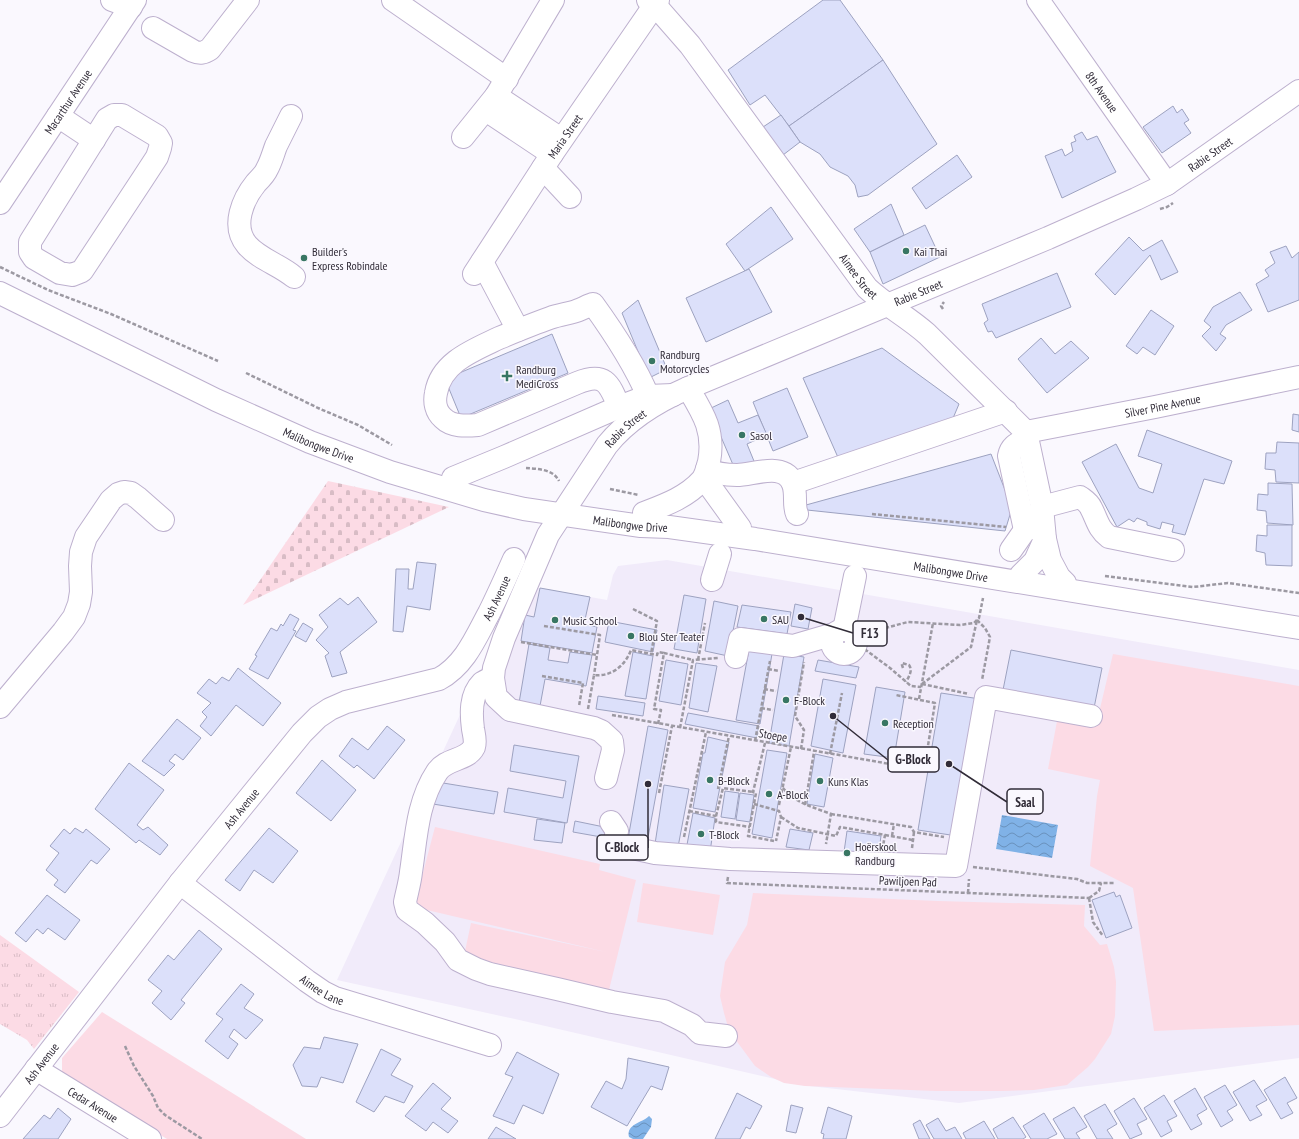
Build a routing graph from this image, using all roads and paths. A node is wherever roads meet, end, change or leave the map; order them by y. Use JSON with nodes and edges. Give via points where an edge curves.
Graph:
{"nodes":[{"id":1,"x":248,"y":0,"type":"edge"},
{"id":2,"x":393,"y":0,"type":"edge"},
{"id":3,"x":553,"y":0,"type":"edge"},
{"id":4,"x":1038,"y":0,"type":"edge"},
{"id":5,"x":126,"y":2,"type":"edge"},
{"id":6,"x":654,"y":2,"type":"edge"},
{"id":7,"x":153,"y":28,"type":"dead end"},
{"id":8,"x":1299,"y":91,"type":"edge"},
{"id":9,"x":496,"y":95,"type":"junction"},
{"id":10,"x":58,"y":116,"type":"junction"},
{"id":11,"x":291,"y":116,"type":"dead end"},
{"id":12,"x":463,"y":137,"type":"dead end"},
{"id":13,"x":94,"y":140,"type":"junction"},
{"id":14,"x":552,"y":154,"type":"junction"},
{"id":15,"x":1168,"y":184,"type":"junction"},
{"id":16,"x":570,"y":197,"type":"dead end"},
{"id":17,"x":0,"y":203,"type":"edge"},
{"id":18,"x":0,"y":267,"type":"edge"},
{"id":19,"x":294,"y":277,"type":"dead end"},
{"id":20,"x":0,"y":284,"type":"edge"},
{"id":21,"x":0,"y":293,"type":"edge"},
{"id":22,"x":888,"y":305,"type":"junction"},
{"id":23,"x":518,"y":330,"type":"junction"},
{"id":24,"x":218,"y":361,"type":"dead end"},
{"id":25,"x":246,"y":373,"type":"dead end"},
{"id":26,"x":1299,"y":377,"type":"edge"},
{"id":27,"x":680,"y":391,"type":"junction"},
{"id":28,"x":648,"y":396,"type":"junction"},
{"id":29,"x":618,"y":406,"type":"junction"},
{"id":30,"x":1006,"y":411,"type":"junction"},
{"id":31,"x":1027,"y":435,"type":"junction"},
{"id":32,"x":392,"y":445,"type":"dead end"},
{"id":33,"x":523,"y":468,"type":"dead end"},
{"id":34,"x":706,"y":474,"type":"junction"},
{"id":35,"x":454,"y":478,"type":"junction"},
{"id":36,"x":559,"y":481,"type":"dead end"},
{"id":37,"x":793,"y":483,"type":"junction"},
{"id":38,"x":565,"y":508,"type":"junction"},
{"id":39,"x":644,"y":513,"type":"junction"},
{"id":40,"x":797,"y":514,"type":"dead end"},
{"id":41,"x":872,"y":514,"type":"dead end"},
{"id":42,"x":163,"y":520,"type":"dead end"},
{"id":43,"x":740,"y":528,"type":"junction"},
{"id":44,"x":1031,"y":531,"type":"junction"},
{"id":45,"x":1173,"y":550,"type":"dead end"},
{"id":46,"x":720,"y":554,"type":"dead end"},
{"id":47,"x":514,"y":559,"type":"dead end"},
{"id":48,"x":1021,"y":575,"type":"junction"},
{"id":49,"x":855,"y":576,"type":"dead end"},
{"id":50,"x":1098,"y":576,"type":"dead end"},
{"id":51,"x":712,"y":580,"type":"dead end"},
{"id":52,"x":1065,"y":583,"type":"junction"},
{"id":53,"x":1299,"y":593,"type":"edge"},
{"id":54,"x":983,"y":598,"type":"dead end"},
{"id":55,"x":633,"y":608,"type":"dead end"},
{"id":56,"x":1299,"y":618,"type":"edge"},
{"id":57,"x":977,"y":620,"type":"junction"},
{"id":58,"x":705,"y":623,"type":"dead end"},
{"id":59,"x":933,"y":623,"type":"junction"},
{"id":60,"x":544,"y":626,"type":"dead end"},
{"id":61,"x":1299,"y":628,"type":"edge"},
{"id":62,"x":845,"y":635,"type":"junction"},
{"id":63,"x":504,"y":640,"type":"junction"},
{"id":64,"x":772,"y":644,"type":"junction"},
{"id":65,"x":664,"y":653,"type":"junction"},
{"id":66,"x":651,"y":654,"type":"junction"},
{"id":67,"x":597,"y":655,"type":"junction"},
{"id":68,"x":736,"y":657,"type":"joint"},
{"id":69,"x":805,"y":659,"type":"dead end"},
{"id":70,"x":694,"y":660,"type":"junction"},
{"id":71,"x":698,"y":660,"type":"junction"},
{"id":72,"x":903,"y":668,"type":"dead end"},
{"id":73,"x":768,"y":669,"type":"junction"},
{"id":74,"x":779,"y":671,"type":"dead end"},
{"id":75,"x":594,"y":675,"type":"junction"},
{"id":76,"x":542,"y":676,"type":"dead end"},
{"id":77,"x":493,"y":678,"type":"junction"},
{"id":78,"x":906,"y":682,"type":"junction"},
{"id":79,"x":922,"y":685,"type":"junction"},
{"id":80,"x":764,"y":689,"type":"junction"},
{"id":81,"x":776,"y":691,"type":"dead end"},
{"id":82,"x":842,"y":692,"type":"dead end"},
{"id":83,"x":896,"y":695,"type":"dead end"},
{"id":84,"x":986,"y":697,"type":"junction"},
{"id":85,"x":2,"y":699,"type":"edge"},
{"id":86,"x":919,"y":699,"type":"junction"},
{"id":87,"x":761,"y":708,"type":"junction"},
{"id":88,"x":578,"y":710,"type":"dead end"},
{"id":89,"x":583,"y":710,"type":"dead end"},
{"id":90,"x":773,"y":710,"type":"dead end"},
{"id":91,"x":609,"y":715,"type":"dead end"},
{"id":92,"x":1091,"y":716,"type":"dead end"},
{"id":93,"x":658,"y":724,"type":"junction"},
{"id":94,"x":672,"y":726,"type":"junction"},
{"id":95,"x":680,"y":728,"type":"junction"},
{"id":96,"x":706,"y":732,"type":"junction"},
{"id":97,"x":729,"y":736,"type":"junction"},
{"id":98,"x":755,"y":741,"type":"junction"},
{"id":99,"x":765,"y":743,"type":"junction"},
{"id":100,"x":791,"y":747,"type":"junction"},
{"id":101,"x":801,"y":749,"type":"junction"},
{"id":102,"x":814,"y":752,"type":"junction"},
{"id":103,"x":830,"y":754,"type":"junction"},
{"id":104,"x":606,"y":778,"type":"dead end"},
{"id":105,"x":783,"y":788,"type":"junction"},
{"id":106,"x":718,"y":789,"type":"dead end"},
{"id":107,"x":753,"y":792,"type":"junction"},
{"id":108,"x":659,"y":793,"type":"dead end"},
{"id":109,"x":754,"y":804,"type":"junction"},
{"id":110,"x":779,"y":805,"type":"dead end"},
{"id":111,"x":805,"y":805,"type":"junction"},
{"id":112,"x":689,"y":811,"type":"junction"},
{"id":113,"x":831,"y":814,"type":"junction"},
{"id":114,"x":716,"y":816,"type":"junction"},
{"id":115,"x":781,"y":817,"type":"junction"},
{"id":116,"x":611,"y":822,"type":"dead end"},
{"id":117,"x":894,"y":824,"type":"junction"},
{"id":118,"x":750,"y":827,"type":"junction"},
{"id":119,"x":914,"y":832,"type":"junction"},
{"id":120,"x":827,"y":834,"type":"junction"},
{"id":121,"x":885,"y":835,"type":"junction"},
{"id":122,"x":748,"y":836,"type":"dead end"},
{"id":123,"x":892,"y":836,"type":"junction"},
{"id":124,"x":913,"y":840,"type":"junction"},
{"id":125,"x":961,"y":840,"type":"junction"},
{"id":126,"x":776,"y":841,"type":"dead end"},
{"id":127,"x":882,"y":850,"type":"dead end"},
{"id":128,"x":911,"y":854,"type":"dead end"},
{"id":129,"x":681,"y":855,"type":"junction"},
{"id":130,"x":956,"y":866,"type":"junction"},
{"id":131,"x":727,"y":883,"type":"dead end"},
{"id":132,"x":1101,"y":883,"type":"junction"},
{"id":133,"x":1115,"y":883,"type":"dead end"},
{"id":134,"x":180,"y":884,"type":"junction"},
{"id":135,"x":1089,"y":898,"type":"junction"},
{"id":136,"x":1103,"y":936,"type":"dead end"},
{"id":137,"x":726,"y":1036,"type":"dead end"},
{"id":138,"x":490,"y":1045,"type":"dead end"},
{"id":139,"x":125,"y":1046,"type":"dead end"},
{"id":140,"x":36,"y":1069,"type":"junction"},
{"id":141,"x":0,"y":1116,"type":"edge"},
{"id":142,"x":150,"y":1139,"type":"edge"},
{"id":143,"x":202,"y":1139,"type":"edge"}],
"edges":[{"from":1,"to":7,"type":"street","via":[[205,53],[193,51]]},
{"from":2,"to":9,"type":"street"},
{"from":3,"to":9,"type":"street"},
{"from":4,"to":15,"type":"street","name":"8th Avenue"},
{"from":5,"to":10,"type":"street","name":"Macarthur Avenue"},
{"from":6,"to":14,"type":"street","name":"Maria Street"},
{"from":6,"to":22,"type":"street","name":"Aimee Street","via":[[690,45],[858,278]]},
{"from":8,"to":15,"type":"street","name":"Rabie Street"},
{"from":9,"to":12,"type":"street"},
{"from":9,"to":14,"type":"street"},
{"from":10,"to":13,"type":"street"},
{"from":10,"to":17,"type":"street","name":"Macarthur Avenue"},
{"from":11,"to":19,"type":"street","via":[[267,171],[245,199],[240,217],[240,232],[246,244]]},
{"from":13,"to":13,"type":"street","via":[[107,118],[119,115],[157,136],[161,143],[153,163],[82,271],[67,275],[34,258],[29,246]]},
{"from":14,"to":16,"type":"street"},
{"from":14,"to":23,"type":"street","name":"Maria Street","via":[[478,268]]},
{"from":15,"to":22,"type":"street","name":"Rabie Street"},
{"from":18,"to":24,"type":"path","via":[[48,290],[111,314]]},
{"from":20,"to":35,"type":"street","name":"Malibongwe Drive","via":[[312,428],[345,442]]},
{"from":21,"to":38,"type":"street","name":"Malibongwe Drive","via":[[216,400],[342,455],[484,500],[524,509]]},
{"from":22,"to":27,"type":"street","name":"Rabie Street"},
{"from":22,"to":30,"type":"street","name":"Aimee Street","via":[[917,325]]},
{"from":23,"to":28,"type":"street","via":[[593,304],[626,352]]},
{"from":23,"to":29,"type":"street","via":[[474,350],[450,367],[441,378],[435,398],[437,412],[444,419],[453,424],[478,425],[594,377],[607,384]]},
{"from":25,"to":32,"type":"path","via":[[358,425]]},
{"from":26,"to":31,"type":"street","name":"Silver Pine Avenue"},
{"from":27,"to":28,"type":"street"},
{"from":27,"to":34,"type":"street","via":[[702,411],[710,435]]},
{"from":27,"to":38,"type":"street","name":"Rabie Street","via":[[631,420],[618,432]]},
{"from":28,"to":29,"type":"street"},
{"from":29,"to":35,"type":"street"},
{"from":30,"to":31,"type":"street","name":"Aimee Street"},
{"from":30,"to":37,"type":"street"},
{"from":31,"to":44,"type":"street"},
{"from":31,"to":44,"type":"street","via":[[1014,445],[1009,456]]},
{"from":33,"to":36,"type":"path","via":[[546,471],[556,476]]},
{"from":34,"to":37,"type":"street","via":[[738,475],[768,470],[788,476]]},
{"from":34,"to":39,"type":"street","via":[[691,490],[676,500]]},
{"from":34,"to":43,"type":"street"},
{"from":35,"to":38,"type":"street","name":"Malibongwe Drive"},
{"from":37,"to":40,"type":"street"},
{"from":38,"to":39,"type":"street","name":"Malibongwe Drive"},
{"from":38,"to":61,"type":"street","name":"Malibongwe Drive","via":[[641,526],[669,527],[755,539]]},
{"from":38,"to":63,"type":"street","name":"Rabie Street","via":[[548,534]]},
{"from":39,"to":43,"type":"street","name":"Malibongwe Drive"},
{"from":41,"to":44,"type":"path"},
{"from":42,"to":85,"type":"street","via":[[131,494],[124,492],[111,500],[86,537],[81,552],[81,592],[74,617]]},
{"from":43,"to":48,"type":"street","name":"Malibongwe Drive"},
{"from":44,"to":45,"type":"street","via":[[1080,497],[1091,506],[1097,523],[1109,537]]},
{"from":44,"to":48,"type":"street","via":[[1035,561]]},
{"from":44,"to":52,"type":"street"},
{"from":46,"to":51,"type":"street"},
{"from":47,"to":134,"type":"street","name":"Ash Avenue","via":[[477,636],[466,655],[448,675],[346,702],[318,717],[302,733]]},
{"from":48,"to":52,"type":"street","name":"Malibongwe Drive"},
{"from":49,"to":62,"type":"street"},
{"from":50,"to":53,"type":"path","via":[[1193,587],[1228,583]]},
{"from":52,"to":56,"type":"street","name":"Malibongwe Drive"},
{"from":54,"to":57,"type":"path","via":[[981,613]]},
{"from":55,"to":66,"type":"path","via":[[657,621]]},
{"from":57,"to":59,"type":"path","via":[[974,623],[960,625]]},
{"from":57,"to":79,"type":"path","via":[[971,647]]},
{"from":57,"to":84,"type":"path","via":[[990,637],[982,681],[982,691]]},
{"from":58,"to":71,"type":"path"},
{"from":59,"to":62,"type":"path","via":[[908,622],[862,634]]},
{"from":59,"to":79,"type":"path"},
{"from":60,"to":67,"type":"path","via":[[600,635]]},
{"from":62,"to":64,"type":"street","via":[[792,646]]},
{"from":62,"to":78,"type":"path"},
{"from":63,"to":67,"type":"path"},
{"from":63,"to":77,"type":"street","name":"Rabie Street"},
{"from":64,"to":68,"type":"street","via":[[740,639]]},
{"from":64,"to":73,"type":"path"},
{"from":65,"to":66,"type":"path"},
{"from":65,"to":70,"type":"path"},
{"from":65,"to":93,"type":"path","via":[[654,709],[661,710]]},
{"from":66,"to":75,"type":"path","via":[[631,650],[619,669],[603,676]]},
{"from":67,"to":75,"type":"path"},
{"from":68,"to":71,"type":"path"},
{"from":69,"to":101,"type":"path","via":[[795,716],[804,730]]},
{"from":70,"to":71,"type":"path"},
{"from":70,"to":95,"type":"path"},
{"from":72,"to":78,"type":"path","via":[[902,663],[911,668]]},
{"from":73,"to":74,"type":"path"},
{"from":73,"to":80,"type":"path"},
{"from":75,"to":89,"type":"path","via":[[588,711]]},
{"from":76,"to":88,"type":"path","via":[[583,684]]},
{"from":77,"to":104,"type":"street","via":[[496,697],[510,710],[594,728],[609,738],[613,750]]},
{"from":77,"to":137,"type":"street","via":[[483,682],[475,693],[471,712],[474,747],[464,757],[450,761],[437,772],[420,811],[405,902],[407,910],[441,938],[458,960],[476,969],[557,990],[664,1011],[692,1025],[700,1033]]},
{"from":78,"to":79,"type":"path","via":[[911,686]]},
{"from":79,"to":84,"type":"path"},
{"from":79,"to":86,"type":"path"},
{"from":80,"to":81,"type":"path"},
{"from":80,"to":87,"type":"path"},
{"from":82,"to":103,"type":"path"},
{"from":83,"to":86,"type":"path","name":"Stoepe"},
{"from":84,"to":92,"type":"street"},
{"from":84,"to":125,"type":"street"},
{"from":86,"to":103,"type":"path","name":"Stoepe","via":[[935,702],[924,770]]},
{"from":87,"to":90,"type":"path"},
{"from":87,"to":98,"type":"path"},
{"from":91,"to":93,"type":"path","name":"Stoepe"},
{"from":93,"to":94,"type":"path","name":"Stoepe"},
{"from":94,"to":95,"type":"path","name":"Stoepe"},
{"from":94,"to":108,"type":"path"},
{"from":95,"to":96,"type":"path","name":"Stoepe"},
{"from":96,"to":97,"type":"path","name":"Stoepe"},
{"from":96,"to":112,"type":"path"},
{"from":97,"to":98,"type":"path","name":"Stoepe"},
{"from":97,"to":106,"type":"path"},
{"from":98,"to":99,"type":"path","name":"Stoepe"},
{"from":99,"to":100,"type":"path","name":"Stoepe"},
{"from":99,"to":107,"type":"path"},
{"from":100,"to":101,"type":"path","name":"Stoepe"},
{"from":100,"to":105,"type":"path"},
{"from":101,"to":102,"type":"path","name":"Stoepe"},
{"from":102,"to":103,"type":"path","name":"Stoepe"},
{"from":102,"to":111,"type":"path"},
{"from":105,"to":110,"type":"path"},
{"from":105,"to":111,"type":"path","via":[[786,793]]},
{"from":107,"to":109,"type":"path","via":[[756,793]]},
{"from":107,"to":114,"type":"path","via":[[723,788]]},
{"from":109,"to":115,"type":"path","via":[[779,810]]},
{"from":109,"to":118,"type":"path"},
{"from":111,"to":113,"type":"path"},
{"from":112,"to":114,"type":"path"},
{"from":112,"to":129,"type":"path"},
{"from":113,"to":117,"type":"path"},
{"from":113,"to":120,"type":"path"},
{"from":114,"to":118,"type":"path","via":[[716,822]]},
{"from":115,"to":120,"type":"path","via":[[798,828]]},
{"from":115,"to":126,"type":"path"},
{"from":116,"to":129,"type":"street","via":[[617,831],[614,844]]},
{"from":117,"to":119,"type":"path","via":[[911,827]]},
{"from":117,"to":123,"type":"path"},
{"from":118,"to":122,"type":"path"},
{"from":119,"to":124,"type":"path"},
{"from":119,"to":125,"type":"path"},
{"from":120,"to":121,"type":"path","via":[[836,836],[840,827]]},
{"from":121,"to":123,"type":"path"},
{"from":121,"to":127,"type":"path"},
{"from":123,"to":124,"type":"path"},
{"from":124,"to":128,"type":"path"},
{"from":125,"to":130,"type":"street"},
{"from":129,"to":130,"type":"street","via":[[761,861]]},
{"from":130,"to":132,"type":"path"},
{"from":131,"to":135,"type":"path","name":"Pawiljoen Pad"},
{"from":132,"to":133,"type":"path"},
{"from":132,"to":135,"type":"path","via":[[1099,891]]},
{"from":134,"to":138,"type":"street","name":"Aimee Lane","via":[[323,992],[352,1004]]},
{"from":134,"to":140,"type":"street","name":"Ash Avenue"},
{"from":135,"to":136,"type":"path","via":[[1093,922]]},
{"from":139,"to":143,"type":"path","via":[[158,1108]]},
{"from":140,"to":141,"type":"street","name":"Ash Avenue"},
{"from":140,"to":142,"type":"street","name":"Cedar Avenue"}]}
